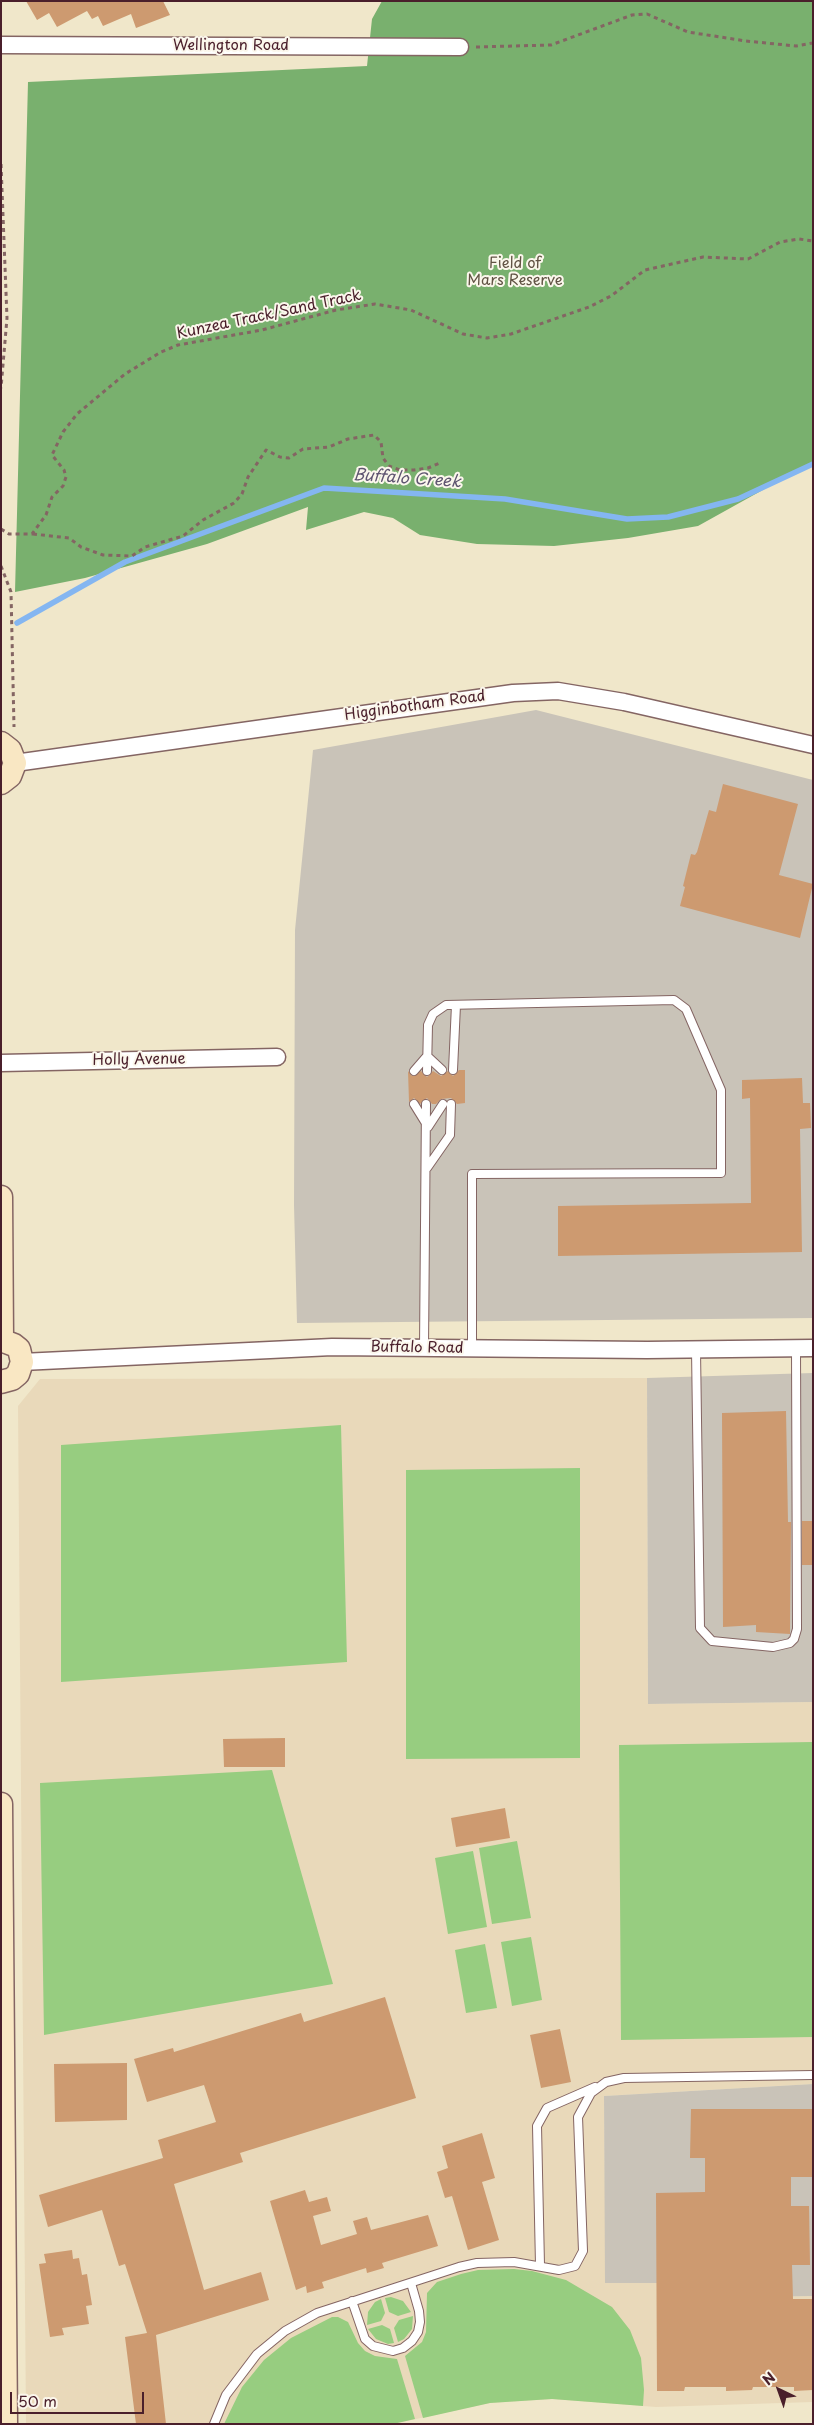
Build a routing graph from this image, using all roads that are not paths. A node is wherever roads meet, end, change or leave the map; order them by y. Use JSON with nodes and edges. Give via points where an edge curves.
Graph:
{"nodes":[{"id":1,"x":1,"y":45,"type":"edge"},
{"id":2,"x":460,"y":47,"type":"road end"},
{"id":3,"x":8,"y":738,"type":"edge"},
{"id":4,"x":813,"y":745,"type":"edge"},
{"id":5,"x":14,"y":763,"type":"junction"},
{"id":6,"x":1,"y":783,"type":"edge"},
{"id":7,"x":456,"y":1005,"type":"junction"},
{"id":8,"x":427,"y":1056,"type":"junction"},
{"id":9,"x":277,"y":1057,"type":"dead end"},
{"id":10,"x":1,"y":1063,"type":"edge"},
{"id":11,"x":442,"y":1070,"type":"dead end"},
{"id":12,"x":453,"y":1070,"type":"dead end"},
{"id":13,"x":414,"y":1071,"type":"dead end"},
{"id":14,"x":427,"y":1071,"type":"dead end"},
{"id":15,"x":414,"y":1104,"type":"dead end"},
{"id":16,"x":426,"y":1104,"type":"dead end"},
{"id":17,"x":428,"y":1127,"type":"junction"},
{"id":18,"x":427,"y":1168,"type":"junction"},
{"id":19,"x":1,"y":1197,"type":"edge"},
{"id":20,"x":2,"y":1340,"type":"edge"},
{"id":21,"x":424,"y":1348,"type":"junction"},
{"id":22,"x":472,"y":1348,"type":"junction"},
{"id":23,"x":813,"y":1348,"type":"edge"},
{"id":24,"x":796,"y":1349,"type":"junction"},
{"id":25,"x":696,"y":1350,"type":"junction"},
{"id":26,"x":22,"y":1362,"type":"junction"},
{"id":27,"x":1,"y":1382,"type":"edge"},
{"id":28,"x":1,"y":1804,"type":"edge"},
{"id":29,"x":813,"y":2075,"type":"edge"},
{"id":30,"x":606,"y":2082,"type":"junction"},
{"id":31,"x":540,"y":2265,"type":"junction"},
{"id":32,"x":410,"y":2283,"type":"junction"},
{"id":33,"x":352,"y":2301,"type":"junction"},
{"id":34,"x":6,"y":2424,"type":"edge"},
{"id":35,"x":214,"y":2424,"type":"edge"}],
"edges":[{"from":1,"to":2,"type":"street","name":"Wellington Road"},
{"from":3,"to":5,"type":"street"},
{"from":4,"to":5,"type":"street","name":"Higginbotham Road","via":[[558,690],[513,692]]},
{"from":5,"to":6,"type":"street","via":[[10,776]]},
{"from":7,"to":8,"type":"lane","via":[[446,1005],[433,1014],[428,1025]]},
{"from":7,"to":12,"type":"lane"},
{"from":7,"to":22,"type":"lane","via":[[674,1000],[686,1009],[721,1090],[721,1173],[472,1174]]},
{"from":8,"to":11,"type":"lane"},
{"from":8,"to":13,"type":"lane"},
{"from":8,"to":14,"type":"lane"},
{"from":9,"to":10,"type":"street","name":"Holly Avenue"},
{"from":15,"to":17,"type":"lane"},
{"from":16,"to":17,"type":"lane"},
{"from":17,"to":18,"type":"lane"},
{"from":17,"to":18,"type":"lane","via":[[447,1104],[450,1135]]},
{"from":18,"to":21,"type":"lane"},
{"from":19,"to":20,"type":"street"},
{"from":20,"to":26,"type":"street","via":[[19,1349]]},
{"from":21,"to":22,"type":"street","name":"Buffalo Road"},
{"from":21,"to":26,"type":"street","name":"Buffalo Road","via":[[332,1347]]},
{"from":22,"to":25,"type":"street","name":"Buffalo Road"},
{"from":23,"to":24,"type":"street","name":"Buffalo Road"},
{"from":24,"to":25,"type":"street","name":"Buffalo Road"},
{"from":24,"to":25,"type":"lane","via":[[797,1629],[790,1643],[773,1647],[712,1641],[700,1628]]},
{"from":26,"to":27,"type":"street","via":[[18,1374]]},
{"from":28,"to":34,"type":"street"},
{"from":29,"to":30,"type":"lane","via":[[624,2078]]},
{"from":30,"to":31,"type":"lane","via":[[553,2105],[538,2119]]},
{"from":30,"to":31,"type":"lane","via":[[591,2093],[578,2117],[582,2256],[576,2266],[565,2270]]},
{"from":31,"to":32,"type":"lane","via":[[477,2263]]},
{"from":32,"to":33,"type":"lane"},
{"from":32,"to":33,"type":"lane","via":[[420,2322],[412,2341],[398,2349],[383,2350],[365,2339]]},
{"from":33,"to":35,"type":"lane","via":[[300,2321],[271,2342],[234,2381]]}]}
